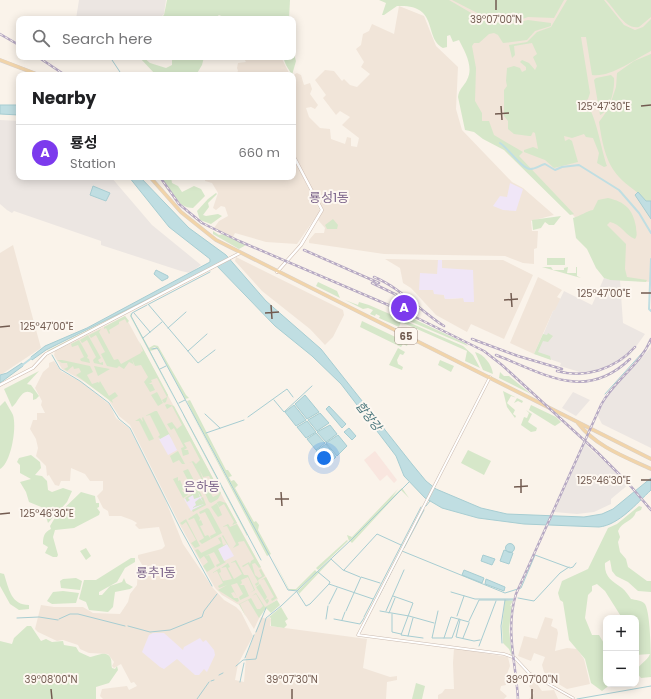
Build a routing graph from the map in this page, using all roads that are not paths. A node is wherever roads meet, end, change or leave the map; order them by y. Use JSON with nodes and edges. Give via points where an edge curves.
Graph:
{"nodes":[{"id":1,"x":0,"y":60,"type":"edge"},
{"id":2,"x":31,"y":72,"type":"edge"},
{"id":3,"x":296,"y":161,"type":"edge"},
{"id":4,"x":153,"y":180,"type":"edge"},
{"id":5,"x":240,"y":253,"type":"junction"},
{"id":6,"x":277,"y":272,"type":"junction"},
{"id":7,"x":490,"y":378,"type":"junction"},
{"id":8,"x":0,"y":385,"type":"edge"},
{"id":9,"x":578,"y":423,"type":"junction"},
{"id":10,"x":651,"y":459,"type":"edge"},
{"id":11,"x":651,"y":469,"type":"edge"},
{"id":12,"x":573,"y":698,"type":"edge"}],
"edges":[{"from":1,"to":2,"type":"main road"},
{"from":3,"to":6,"type":"main road","via":[[322,210],[301,245]]},
{"from":4,"to":5,"type":"main road","number":"65","via":[[198,227]]},
{"from":5,"to":6,"type":"main road","number":"65"},
{"from":5,"to":8,"type":"main road","via":[[46,354],[33,368]]},
{"from":6,"to":7,"type":"main road","number":"65"},
{"from":7,"to":9,"type":"main road","number":"65"},
{"from":7,"to":12,"type":"street","via":[[358,634],[504,654],[515,658],[529,673]]},
{"from":9,"to":10,"type":"main road","number":"65"},
{"from":9,"to":11,"type":"main road","number":"65","via":[[585,432],[610,449]]}]}
